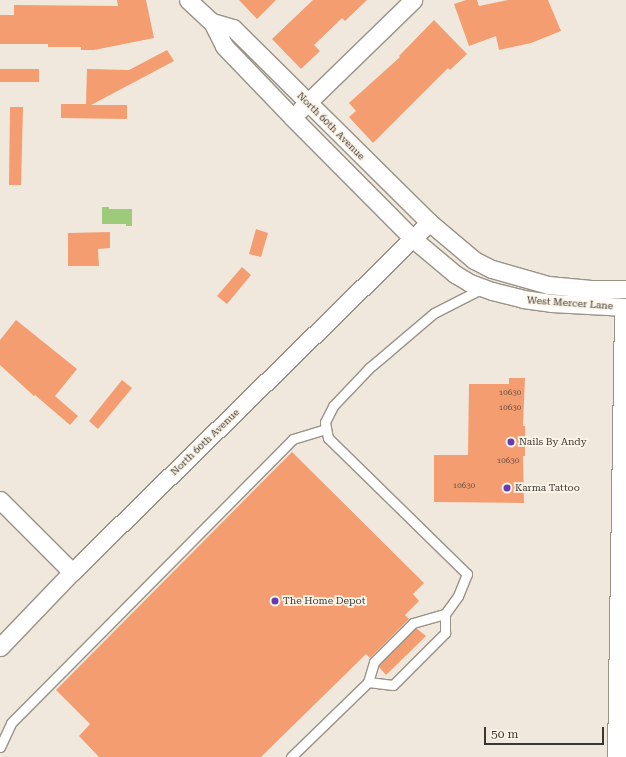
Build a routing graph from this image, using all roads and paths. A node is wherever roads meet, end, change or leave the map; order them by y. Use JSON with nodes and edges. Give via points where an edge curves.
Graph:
{"nodes":[{"id":1,"x":188,"y":0,"type":"edge"},
{"id":2,"x":413,"y":0,"type":"edge"},
{"id":3,"x":212,"y":22,"type":"junction"},
{"id":4,"x":309,"y":104,"type":"junction"},
{"id":5,"x":292,"y":117,"type":"junction"},
{"id":6,"x":429,"y":222,"type":"junction"},
{"id":7,"x":412,"y":238,"type":"junction"},
{"id":8,"x":483,"y":288,"type":"junction"},
{"id":9,"x":626,"y":289,"type":"edge"},
{"id":10,"x":626,"y":307,"type":"edge"},
{"id":11,"x":626,"y":312,"type":"edge"},
{"id":12,"x":326,"y":429,"type":"junction"},
{"id":13,"x":0,"y":500,"type":"edge"},
{"id":14,"x":72,"y":572,"type":"junction"},
{"id":15,"x":445,"y":614,"type":"junction"},
{"id":16,"x":0,"y":647,"type":"edge"},
{"id":17,"x":368,"y":682,"type":"junction"},
{"id":18,"x":0,"y":747,"type":"edge"},
{"id":19,"x":291,"y":757,"type":"edge"},
{"id":20,"x":619,"y":757,"type":"edge"}],
"edges":[{"from":1,"to":3,"type":"street","name":"North 60th Avenue"},
{"from":2,"to":4,"type":"street"},
{"from":3,"to":4,"type":"street","name":"North 60th Avenue","via":[[233,28]]},
{"from":3,"to":5,"type":"street","name":"North 60th Avenue","via":[[224,46]]},
{"from":4,"to":5,"type":"street"},
{"from":4,"to":6,"type":"street","name":"North 60th Avenue"},
{"from":5,"to":7,"type":"street","name":"North 60th Avenue"},
{"from":6,"to":7,"type":"street","name":"North 60th Avenue"},
{"from":6,"to":9,"type":"street","name":"West Mercer Lane","via":[[464,253],[492,269],[548,285],[591,290]]},
{"from":7,"to":8,"type":"street","name":"West Mercer Lane","via":[[455,274]]},
{"from":7,"to":14,"type":"street","name":"North 60th Avenue"},
{"from":8,"to":10,"type":"street","name":"West Mercer Lane","via":[[550,303]]},
{"from":8,"to":12,"type":"lane","via":[[434,313],[369,368],[333,406],[325,422]]},
{"from":11,"to":20,"type":"main road"},
{"from":12,"to":15,"type":"lane","via":[[328,438],[467,574],[458,596]]},
{"from":12,"to":18,"type":"lane","via":[[293,439],[11,723]]},
{"from":13,"to":14,"type":"street"},
{"from":14,"to":16,"type":"street","name":"North 60th Avenue"},
{"from":15,"to":17,"type":"lane","via":[[413,623],[374,662]]},
{"from":15,"to":17,"type":"lane","via":[[444,633],[393,685]]},
{"from":17,"to":19,"type":"lane"}]}
